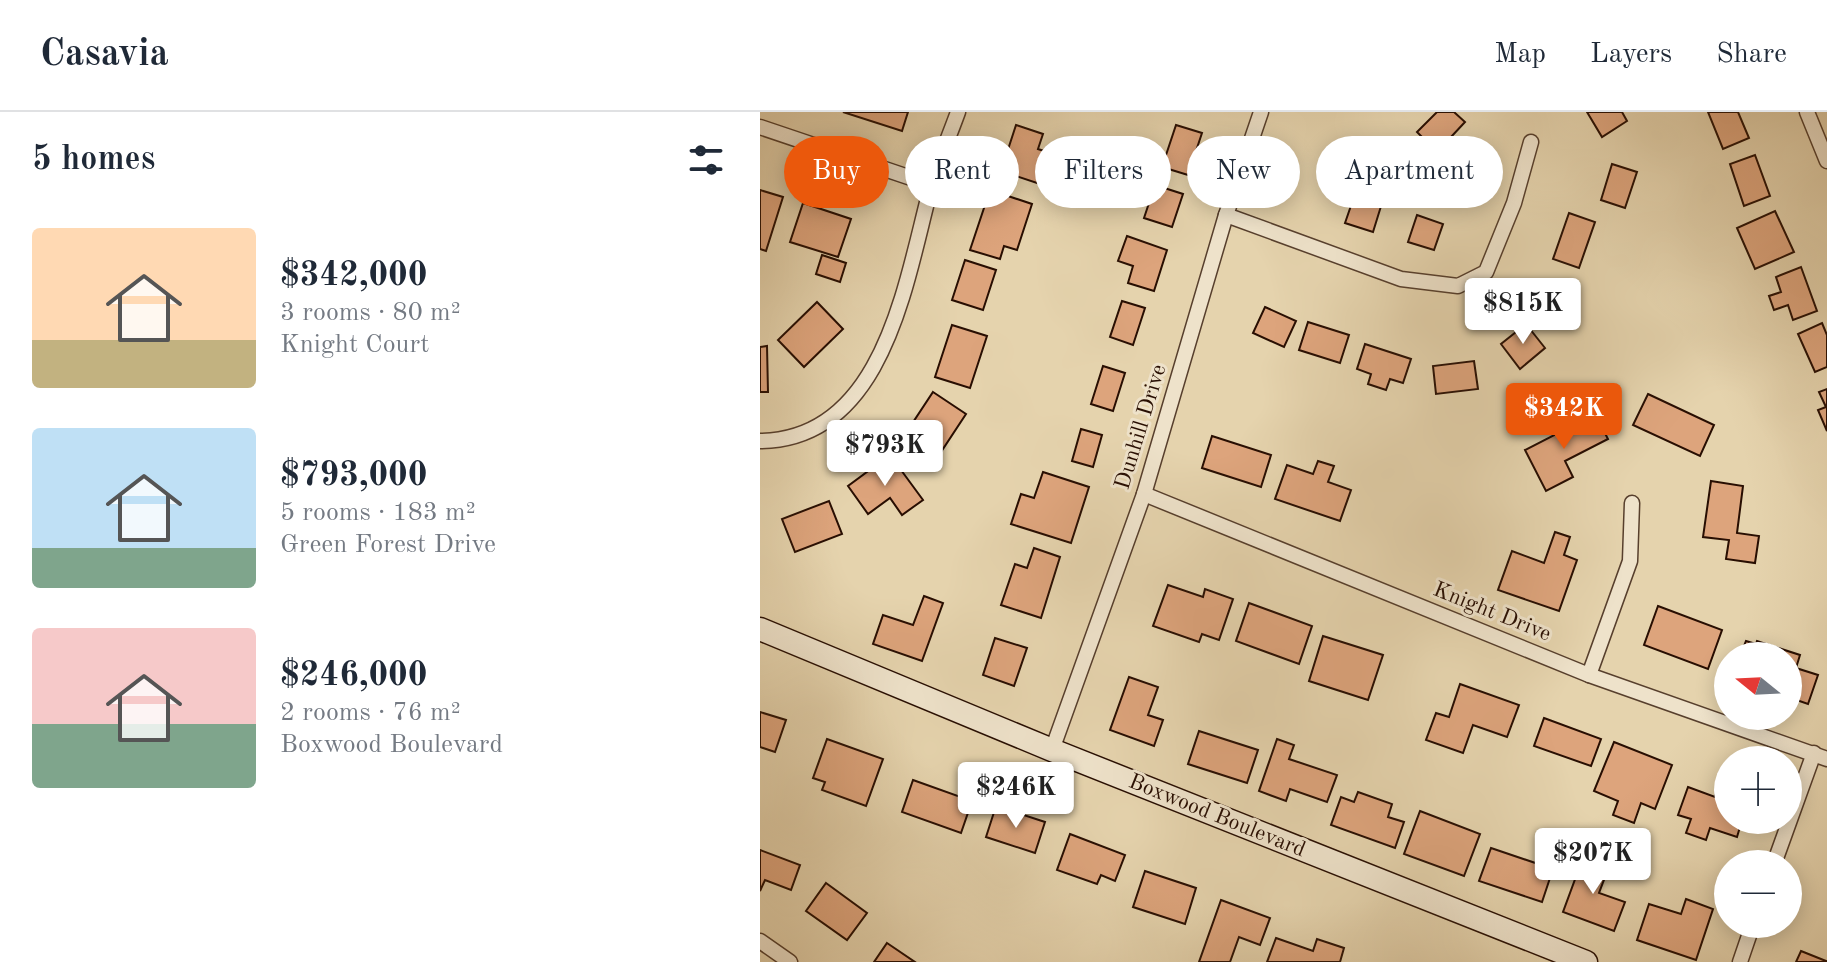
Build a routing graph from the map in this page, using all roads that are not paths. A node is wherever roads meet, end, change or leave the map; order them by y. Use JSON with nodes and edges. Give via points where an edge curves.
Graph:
{"nodes":[{"id":1,"x":958,"y":112,"type":"edge"},
{"id":2,"x":1261,"y":112,"type":"edge"},
{"id":3,"x":1807,"y":112,"type":"edge"},
{"id":4,"x":760,"y":127,"type":"edge"},
{"id":5,"x":949,"y":136,"type":"edge"},
{"id":6,"x":1531,"y":142,"type":"dead end"},
{"id":7,"x":1827,"y":161,"type":"edge"},
{"id":8,"x":905,"y":176,"type":"edge"},
{"id":9,"x":926,"y":208,"type":"edge"},
{"id":10,"x":1226,"y":215,"type":"junction"},
{"id":11,"x":760,"y":441,"type":"edge"},
{"id":12,"x":1144,"y":494,"type":"junction"},
{"id":13,"x":1632,"y":503,"type":"dead end"},
{"id":14,"x":760,"y":629,"type":"edge"},
{"id":15,"x":1589,"y":675,"type":"junction"},
{"id":16,"x":1052,"y":750,"type":"junction"},
{"id":17,"x":1820,"y":756,"type":"edge"},
{"id":18,"x":1780,"y":850,"type":"edge"},
{"id":19,"x":1748,"y":938,"type":"edge"},
{"id":20,"x":760,"y":941,"type":"edge"},
{"id":21,"x":790,"y":962,"type":"edge"},
{"id":22,"x":1586,"y":962,"type":"edge"},
{"id":23,"x":1740,"y":962,"type":"edge"}],
"edges":[{"from":1,"to":5,"type":"street"},
{"from":2,"to":10,"type":"street","name":"Dunhill Drive"},
{"from":3,"to":7,"type":"street"},
{"from":4,"to":8,"type":"street"},
{"from":6,"to":10,"type":"street","via":[[1486,272],[1458,286],[1401,279]]},
{"from":9,"to":11,"type":"street","via":[[900,308],[864,384],[822,422],[797,435]]},
{"from":10,"to":12,"type":"street","name":"Dunhill Drive"},
{"from":12,"to":15,"type":"street","name":"Knight Drive"},
{"from":12,"to":16,"type":"street","name":"Dunhill Drive"},
{"from":13,"to":15,"type":"street","via":[[1630,561]]},
{"from":14,"to":16,"type":"street","name":"Boxwood Boulevard"},
{"from":15,"to":17,"type":"street","name":"Knight Drive"},
{"from":16,"to":22,"type":"street","name":"Boxwood Boulevard"},
{"from":17,"to":18,"type":"street"},
{"from":19,"to":23,"type":"street"},
{"from":20,"to":21,"type":"street"}]}
